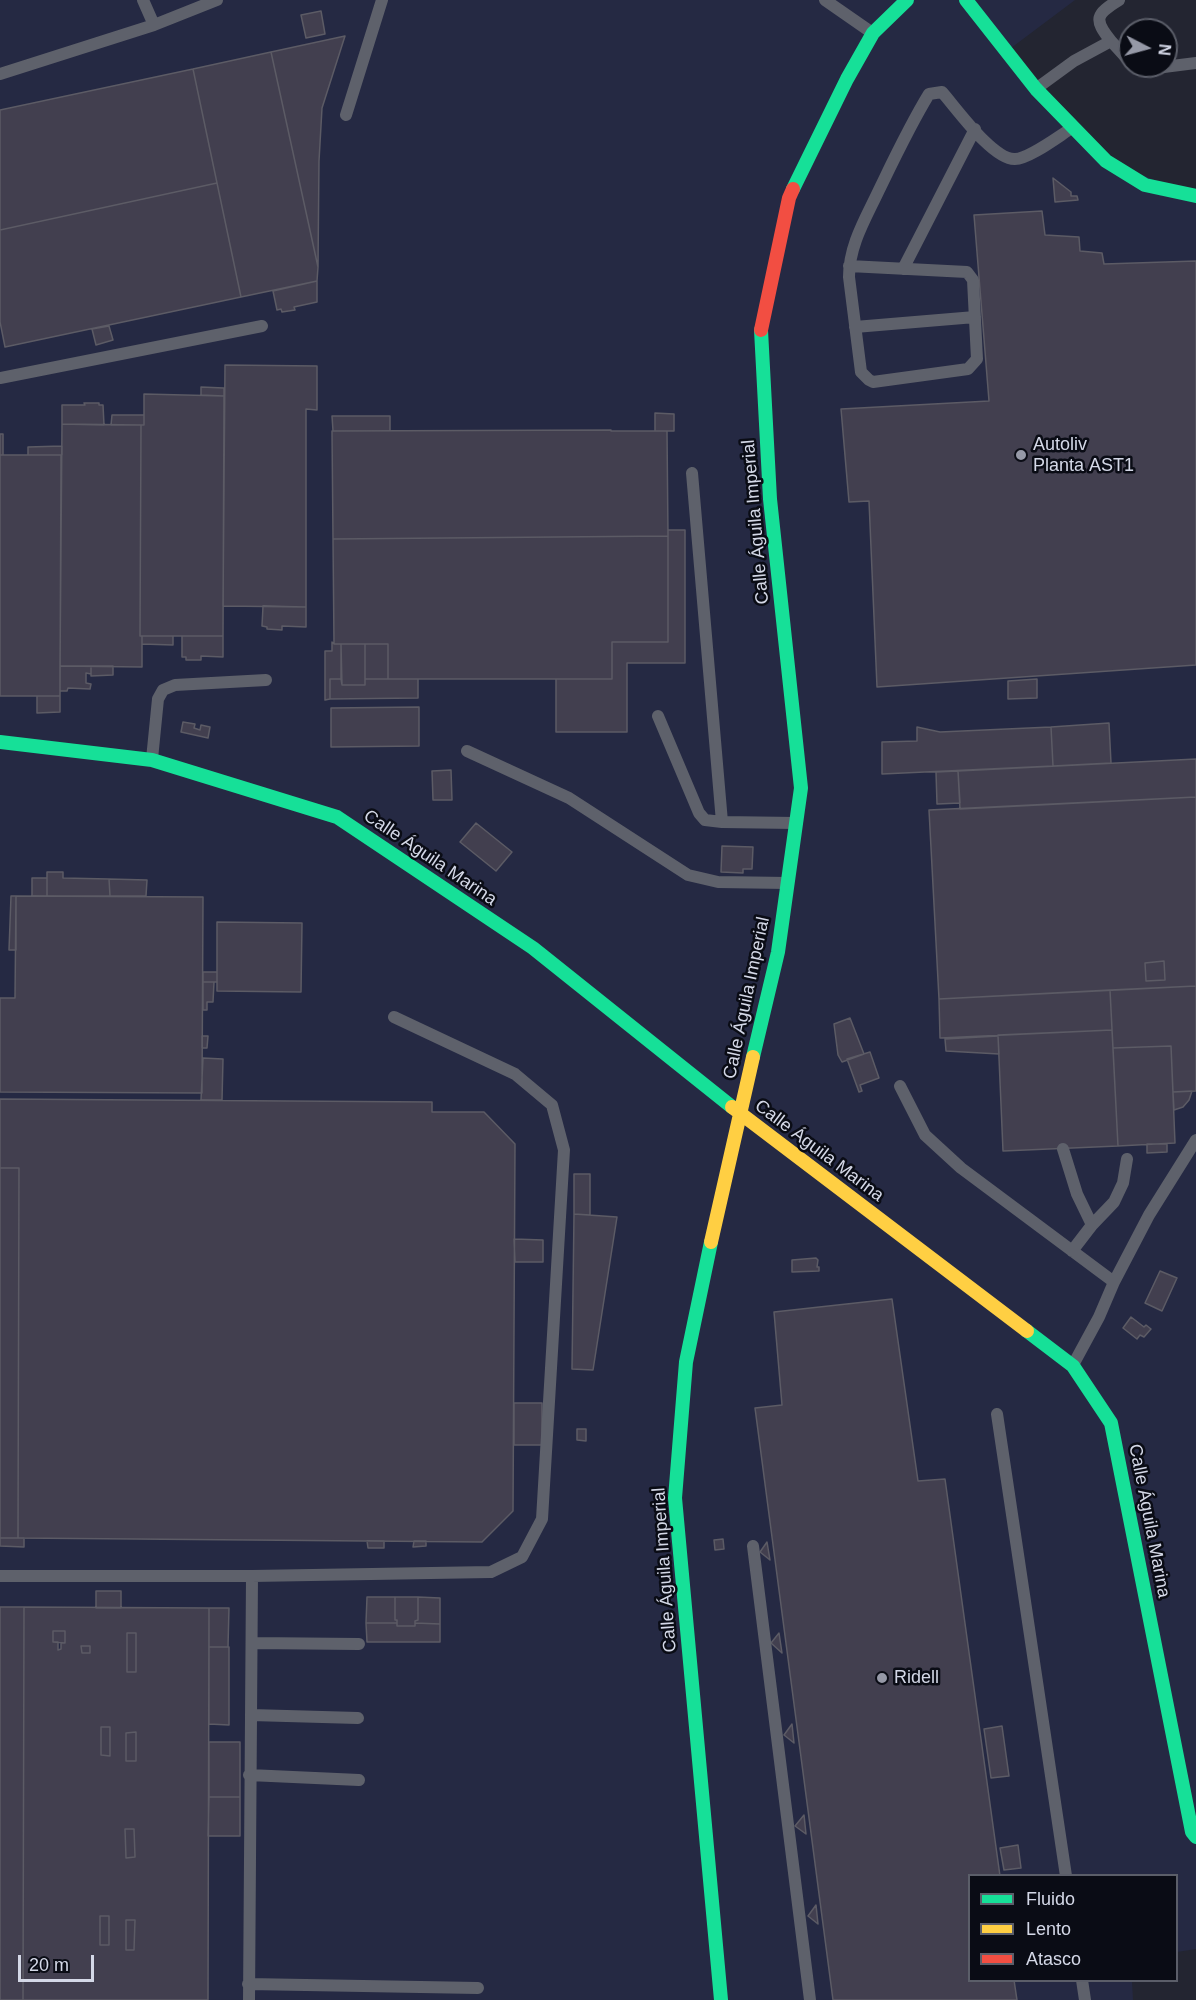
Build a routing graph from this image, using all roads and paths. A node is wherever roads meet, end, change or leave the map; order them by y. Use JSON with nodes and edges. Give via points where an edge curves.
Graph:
{"nodes":[{"id":1,"x":142,"y":0,"type":"edge"},
{"id":2,"x":217,"y":0,"type":"edge"},
{"id":3,"x":382,"y":0,"type":"edge"},
{"id":4,"x":825,"y":0,"type":"edge"},
{"id":5,"x":907,"y":0,"type":"edge"},
{"id":6,"x":966,"y":0,"type":"edge"},
{"id":7,"x":1119,"y":0,"type":"edge"},
{"id":8,"x":154,"y":25,"type":"junction"},
{"id":9,"x":873,"y":33,"type":"junction"},
{"id":10,"x":1111,"y":41,"type":"junction"},
{"id":11,"x":1118,"y":49,"type":"edge"},
{"id":12,"x":1196,"y":63,"type":"edge"},
{"id":13,"x":1178,"y":65,"type":"edge"},
{"id":14,"x":0,"y":74,"type":"edge"},
{"id":15,"x":1036,"y":89,"type":"junction"},
{"id":16,"x":346,"y":115,"type":"dead end"},
{"id":17,"x":1073,"y":127,"type":"junction"},
{"id":18,"x":975,"y":129,"type":"junction"},
{"id":19,"x":1196,"y":196,"type":"edge"},
{"id":20,"x":849,"y":266,"type":"junction"},
{"id":21,"x":903,"y":269,"type":"junction"},
{"id":22,"x":975,"y":317,"type":"junction"},
{"id":23,"x":262,"y":326,"type":"dead end"},
{"id":24,"x":855,"y":327,"type":"junction"},
{"id":25,"x":0,"y":378,"type":"edge"},
{"id":26,"x":692,"y":474,"type":"dead end"},
{"id":27,"x":267,"y":680,"type":"dead end"},
{"id":28,"x":658,"y":716,"type":"dead end"},
{"id":29,"x":0,"y":742,"type":"edge"},
{"id":30,"x":467,"y":751,"type":"dead end"},
{"id":31,"x":152,"y":760,"type":"junction"},
{"id":32,"x":722,"y":822,"type":"junction"},
{"id":33,"x":796,"y":823,"type":"junction"},
{"id":34,"x":788,"y":883,"type":"junction"},
{"id":35,"x":394,"y":1017,"type":"dead end"},
{"id":36,"x":900,"y":1086,"type":"dead end"},
{"id":37,"x":740,"y":1113,"type":"junction"},
{"id":38,"x":1196,"y":1140,"type":"edge"},
{"id":39,"x":1063,"y":1149,"type":"dead end"},
{"id":40,"x":1127,"y":1158,"type":"dead end"},
{"id":41,"x":1092,"y":1225,"type":"junction"},
{"id":42,"x":1072,"y":1251,"type":"junction"},
{"id":43,"x":1114,"y":1282,"type":"junction"},
{"id":44,"x":1073,"y":1366,"type":"junction"},
{"id":45,"x":997,"y":1414,"type":"dead end"},
{"id":46,"x":753,"y":1546,"type":"dead end"},
{"id":47,"x":0,"y":1576,"type":"edge"},
{"id":48,"x":252,"y":1576,"type":"junction"},
{"id":49,"x":252,"y":1643,"type":"junction"},
{"id":50,"x":359,"y":1644,"type":"dead end"},
{"id":51,"x":251,"y":1715,"type":"junction"},
{"id":52,"x":358,"y":1718,"type":"dead end"},
{"id":53,"x":249,"y":1775,"type":"junction"},
{"id":54,"x":359,"y":1780,"type":"dead end"},
{"id":55,"x":1196,"y":1837,"type":"edge"},
{"id":56,"x":1066,"y":1874,"type":"edge"},
{"id":57,"x":1082,"y":1982,"type":"edge"},
{"id":58,"x":248,"y":1984,"type":"junction"},
{"id":59,"x":478,"y":1988,"type":"dead end"},
{"id":60,"x":249,"y":2000,"type":"edge"},
{"id":61,"x":721,"y":2000,"type":"edge"},
{"id":62,"x":810,"y":2000,"type":"edge"},
{"id":63,"x":1085,"y":2000,"type":"edge"}],
"edges":[{"from":1,"to":8,"type":"lane"},
{"from":2,"to":8,"type":"lane"},
{"from":3,"to":16,"type":"lane"},
{"from":4,"to":9,"type":"lane"},
{"from":5,"to":9,"type":"street","name":"Calle Águila Imperial"},
{"from":6,"to":15,"type":"street"},
{"from":7,"to":10,"type":"lane","via":[[1100,17],[1099,27]]},
{"from":8,"to":14,"type":"lane"},
{"from":9,"to":33,"type":"street","name":"Calle Águila Imperial","via":[[789,198],[760,333],[770,499],[801,788]]},
{"from":10,"to":11,"type":"lane"},
{"from":10,"to":15,"type":"lane","via":[[1074,61]]},
{"from":12,"to":13,"type":"lane"},
{"from":15,"to":17,"type":"street"},
{"from":17,"to":18,"type":"lane","via":[[1017,160],[992,150]]},
{"from":17,"to":19,"type":"street","via":[[1106,161],[1145,185]]},
{"from":18,"to":20,"type":"lane","via":[[942,92],[929,94],[854,242]]},
{"from":18,"to":21,"type":"lane"},
{"from":20,"to":21,"type":"lane"},
{"from":20,"to":24,"type":"lane"},
{"from":21,"to":22,"type":"lane","via":[[968,272],[973,280]]},
{"from":22,"to":24,"type":"lane"},
{"from":22,"to":24,"type":"lane","via":[[977,359],[972,367],[873,382],[861,372]]},
{"from":23,"to":25,"type":"lane"},
{"from":26,"to":32,"type":"lane"},
{"from":27,"to":31,"type":"lane","via":[[175,685],[163,690],[158,699]]},
{"from":28,"to":32,"type":"lane","via":[[699,813],[705,820]]},
{"from":29,"to":31,"type":"street","name":"Calle Águila Marina"},
{"from":30,"to":34,"type":"lane","via":[[569,798],[688,875],[718,882]]},
{"from":31,"to":37,"type":"street","name":"Calle Águila Marina","via":[[337,817],[533,948]]},
{"from":32,"to":33,"type":"lane"},
{"from":33,"to":34,"type":"street","name":"Calle Águila Imperial"},
{"from":34,"to":37,"type":"street","name":"Calle Águila Imperial","via":[[778,952]]},
{"from":35,"to":48,"type":"lane","via":[[515,1074],[552,1105],[564,1150],[542,1519],[522,1557],[490,1572]]},
{"from":36,"to":42,"type":"lane","via":[[925,1135],[961,1168]]},
{"from":37,"to":44,"type":"street","name":"Calle Águila Marina"},
{"from":37,"to":61,"type":"street","name":"Calle Águila Imperial","via":[[686,1362],[675,1498]]},
{"from":38,"to":43,"type":"lane","via":[[1149,1215]]},
{"from":39,"to":41,"type":"lane"},
{"from":40,"to":41,"type":"lane","via":[[1123,1183],[1114,1202]]},
{"from":41,"to":42,"type":"lane"},
{"from":42,"to":43,"type":"lane"},
{"from":43,"to":44,"type":"lane"},
{"from":44,"to":55,"type":"street","name":"Calle Águila Marina","via":[[1111,1423]]},
{"from":45,"to":56,"type":"lane"},
{"from":46,"to":62,"type":"lane"},
{"from":47,"to":48,"type":"lane"},
{"from":48,"to":49,"type":"lane"},
{"from":49,"to":50,"type":"lane"},
{"from":49,"to":51,"type":"lane"},
{"from":51,"to":52,"type":"lane"},
{"from":51,"to":53,"type":"lane"},
{"from":53,"to":54,"type":"lane"},
{"from":53,"to":58,"type":"lane"},
{"from":57,"to":63,"type":"lane"},
{"from":58,"to":59,"type":"lane"},
{"from":58,"to":60,"type":"lane"}]}
